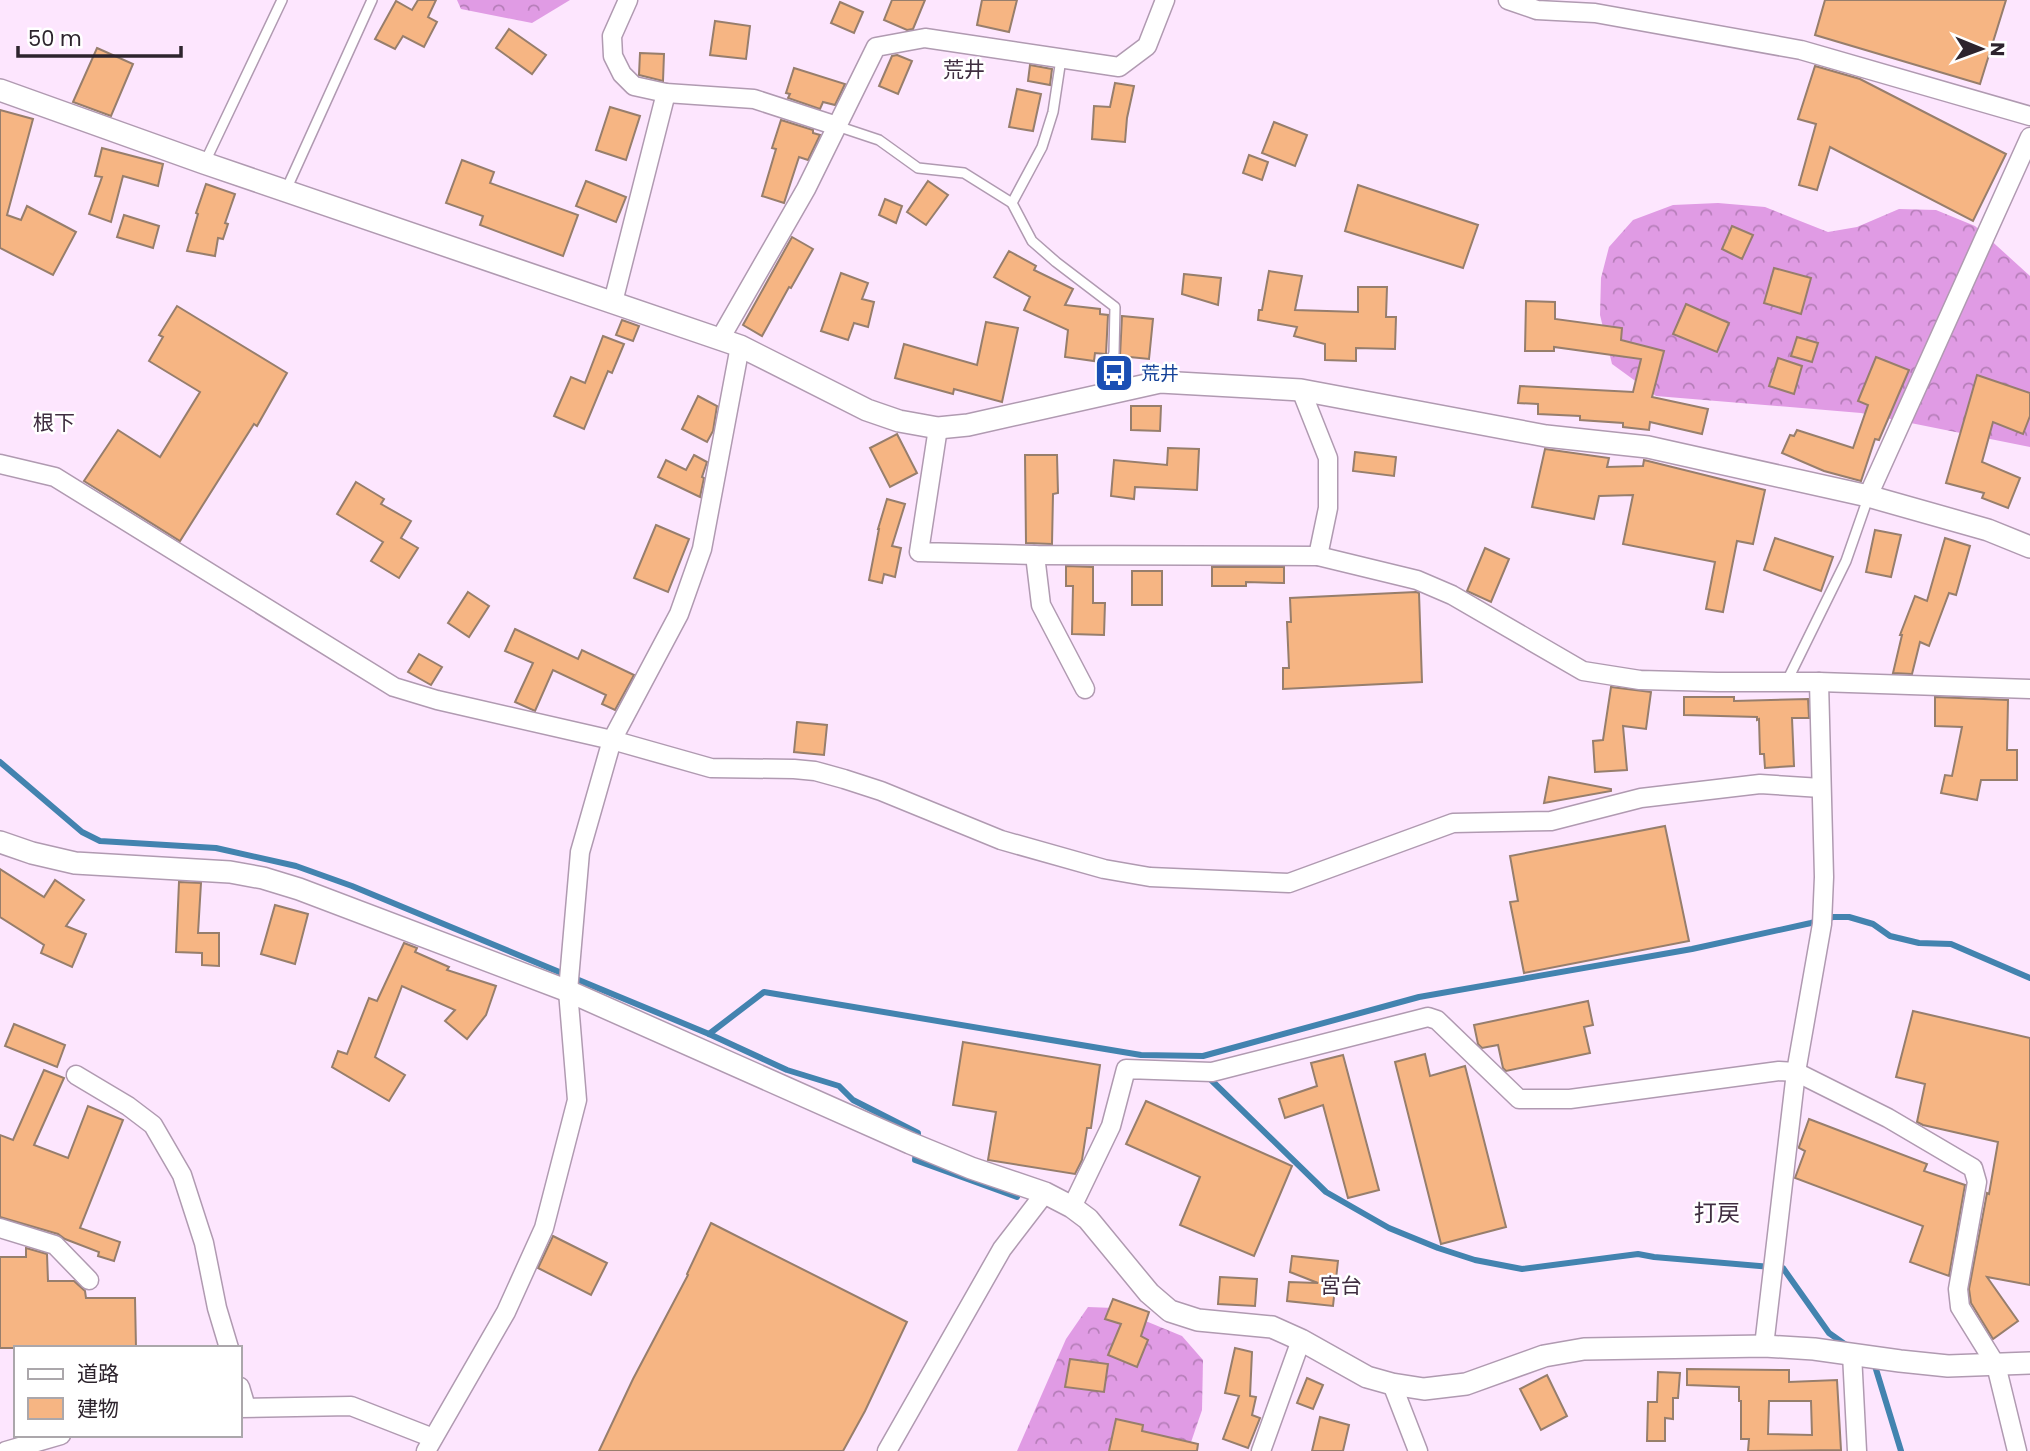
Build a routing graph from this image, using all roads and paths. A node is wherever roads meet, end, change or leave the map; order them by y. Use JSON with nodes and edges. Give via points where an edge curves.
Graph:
{"nodes":[{"id":1,"x":282,"y":0,"type":"edge"},
{"id":2,"x":372,"y":0,"type":"edge"},
{"id":3,"x":628,"y":0,"type":"edge"},
{"id":4,"x":1165,"y":0,"type":"edge"},
{"id":5,"x":1508,"y":0,"type":"edge"},
{"id":6,"x":1061,"y":59,"type":"junction"},
{"id":7,"x":0,"y":90,"type":"edge"},
{"id":8,"x":666,"y":93,"type":"junction"},
{"id":9,"x":2030,"y":116,"type":"edge"},
{"id":10,"x":837,"y":126,"type":"junction"},
{"id":11,"x":2030,"y":137,"type":"edge"},
{"id":12,"x":204,"y":163,"type":"junction"},
{"id":13,"x":286,"y":191,"type":"junction"},
{"id":14,"x":1012,"y":203,"type":"junction"},
{"id":15,"x":613,"y":302,"type":"junction"},
{"id":16,"x":730,"y":342,"type":"junction"},
{"id":17,"x":1301,"y":390,"type":"junction"},
{"id":18,"x":1106,"y":394,"type":"junction"},
{"id":19,"x":938,"y":428,"type":"junction"},
{"id":20,"x":0,"y":464,"type":"edge"},
{"id":21,"x":1868,"y":496,"type":"junction"},
{"id":22,"x":2030,"y":547,"type":"edge"},
{"id":23,"x":1035,"y":555,"type":"junction"},
{"id":24,"x":1318,"y":556,"type":"junction"},
{"id":25,"x":1787,"y":681,"type":"junction"},
{"id":26,"x":1819,"y":682,"type":"junction"},
{"id":27,"x":1085,"y":688,"type":"dead end"},
{"id":28,"x":2030,"y":689,"type":"edge"},
{"id":29,"x":612,"y":740,"type":"junction"},
{"id":30,"x":1821,"y":788,"type":"junction"},
{"id":31,"x":0,"y":842,"type":"edge"},
{"id":32,"x":568,"y":991,"type":"junction"},
{"id":33,"x":1796,"y":1072,"type":"junction"},
{"id":34,"x":76,"y":1075,"type":"dead end"},
{"id":35,"x":1045,"y":1193,"type":"junction"},
{"id":36,"x":1072,"y":1207,"type":"junction"},
{"id":37,"x":0,"y":1228,"type":"edge"},
{"id":38,"x":89,"y":1280,"type":"dead end"},
{"id":39,"x":1301,"y":1340,"type":"junction"},
{"id":40,"x":228,"y":1346,"type":"edge"},
{"id":41,"x":1764,"y":1346,"type":"junction"},
{"id":42,"x":1852,"y":1354,"type":"junction"},
{"id":43,"x":2030,"y":1363,"type":"edge"},
{"id":44,"x":1996,"y":1365,"type":"junction"},
{"id":45,"x":1392,"y":1384,"type":"junction"},
{"id":46,"x":243,"y":1408,"type":"edge"},
{"id":47,"x":54,"y":1437,"type":"edge"},
{"id":48,"x":429,"y":1444,"type":"edge"},
{"id":49,"x":6,"y":1451,"type":"edge"},
{"id":50,"x":887,"y":1451,"type":"edge"},
{"id":51,"x":1261,"y":1451,"type":"edge"},
{"id":52,"x":1418,"y":1451,"type":"edge"},
{"id":53,"x":1857,"y":1451,"type":"edge"},
{"id":54,"x":2017,"y":1451,"type":"edge"}],
"edges":[{"from":1,"to":12,"type":"lane"},
{"from":2,"to":13,"type":"lane"},
{"from":3,"to":8,"type":"street","via":[[612,36],[613,56],[634,86]]},
{"from":4,"to":6,"type":"street","via":[[1147,46],[1119,67]]},
{"from":5,"to":9,"type":"street","via":[[1537,10],[1595,13],[1801,50]]},
{"from":6,"to":10,"type":"street","via":[[925,38],[876,47]]},
{"from":6,"to":14,"type":"lane","via":[[1042,147]]},
{"from":7,"to":12,"type":"street"},
{"from":8,"to":10,"type":"street","via":[[754,99]]},
{"from":8,"to":15,"type":"street"},
{"from":10,"to":14,"type":"lane","via":[[878,140],[918,168],[964,173]]},
{"from":10,"to":16,"type":"street"},
{"from":11,"to":21,"type":"street"},
{"from":12,"to":13,"type":"street"},
{"from":13,"to":15,"type":"street"},
{"from":14,"to":18,"type":"lane","via":[[1032,241],[1115,307],[1114,353],[1105,373]]},
{"from":15,"to":16,"type":"street"},
{"from":16,"to":19,"type":"street","via":[[867,410]]},
{"from":16,"to":29,"type":"street","via":[[702,550],[679,614]]},
{"from":17,"to":18,"type":"street","via":[[1160,382]]},
{"from":17,"to":21,"type":"street","via":[[1546,436],[1648,447]]},
{"from":17,"to":24,"type":"street","via":[[1328,458],[1328,508]]},
{"from":18,"to":19,"type":"street"},
{"from":19,"to":23,"type":"street","via":[[919,552]]},
{"from":20,"to":29,"type":"street","via":[[55,477],[394,687]]},
{"from":21,"to":22,"type":"street","via":[[1988,530]]},
{"from":21,"to":25,"type":"lane","via":[[1846,561]]},
{"from":23,"to":24,"type":"street"},
{"from":23,"to":27,"type":"street","via":[[1041,605]]},
{"from":24,"to":25,"type":"street","via":[[1417,580],[1452,595],[1583,671],[1640,680]]},
{"from":25,"to":26,"type":"street"},
{"from":26,"to":28,"type":"street"},
{"from":26,"to":30,"type":"street"},
{"from":29,"to":30,"type":"street","via":[[711,768],[794,769],[844,779],[1001,840],[1104,869],[1150,877],[1289,883],[1453,823],[1551,821],[1641,798],[1760,784]]},
{"from":29,"to":32,"type":"street","via":[[580,852]]},
{"from":30,"to":33,"type":"street","via":[[1822,924]]},
{"from":31,"to":32,"type":"street","via":[[75,863],[263,878]]},
{"from":32,"to":35,"type":"street","via":[[910,1143]]},
{"from":32,"to":48,"type":"street","via":[[577,1100],[544,1228],[506,1312]]},
{"from":33,"to":36,"type":"street","via":[[1570,1099],[1519,1099],[1437,1020],[1428,1017],[1212,1072],[1126,1069],[1111,1126]]},
{"from":33,"to":41,"type":"street"},
{"from":33,"to":44,"type":"street","via":[[1973,1168],[1977,1182],[1958,1289],[1959,1307]]},
{"from":34,"to":40,"type":"street","via":[[153,1125],[182,1175]]},
{"from":35,"to":36,"type":"street"},
{"from":35,"to":50,"type":"street","via":[[1002,1249]]},
{"from":36,"to":39,"type":"street","via":[[1170,1311],[1198,1320],[1272,1327]]},
{"from":37,"to":38,"type":"street","via":[[55,1245]]},
{"from":39,"to":45,"type":"street","via":[[1367,1377]]},
{"from":39,"to":51,"type":"street"},
{"from":41,"to":42,"type":"street"},
{"from":41,"to":45,"type":"street","via":[[1584,1349],[1544,1356],[1466,1384],[1424,1389]]},
{"from":42,"to":44,"type":"street","via":[[1948,1366]]},
{"from":42,"to":53,"type":"street"},
{"from":43,"to":44,"type":"street"},
{"from":44,"to":54,"type":"street"},
{"from":45,"to":52,"type":"street"},
{"from":46,"to":48,"type":"street","via":[[351,1406]]},
{"from":47,"to":49,"type":"street"}]}
